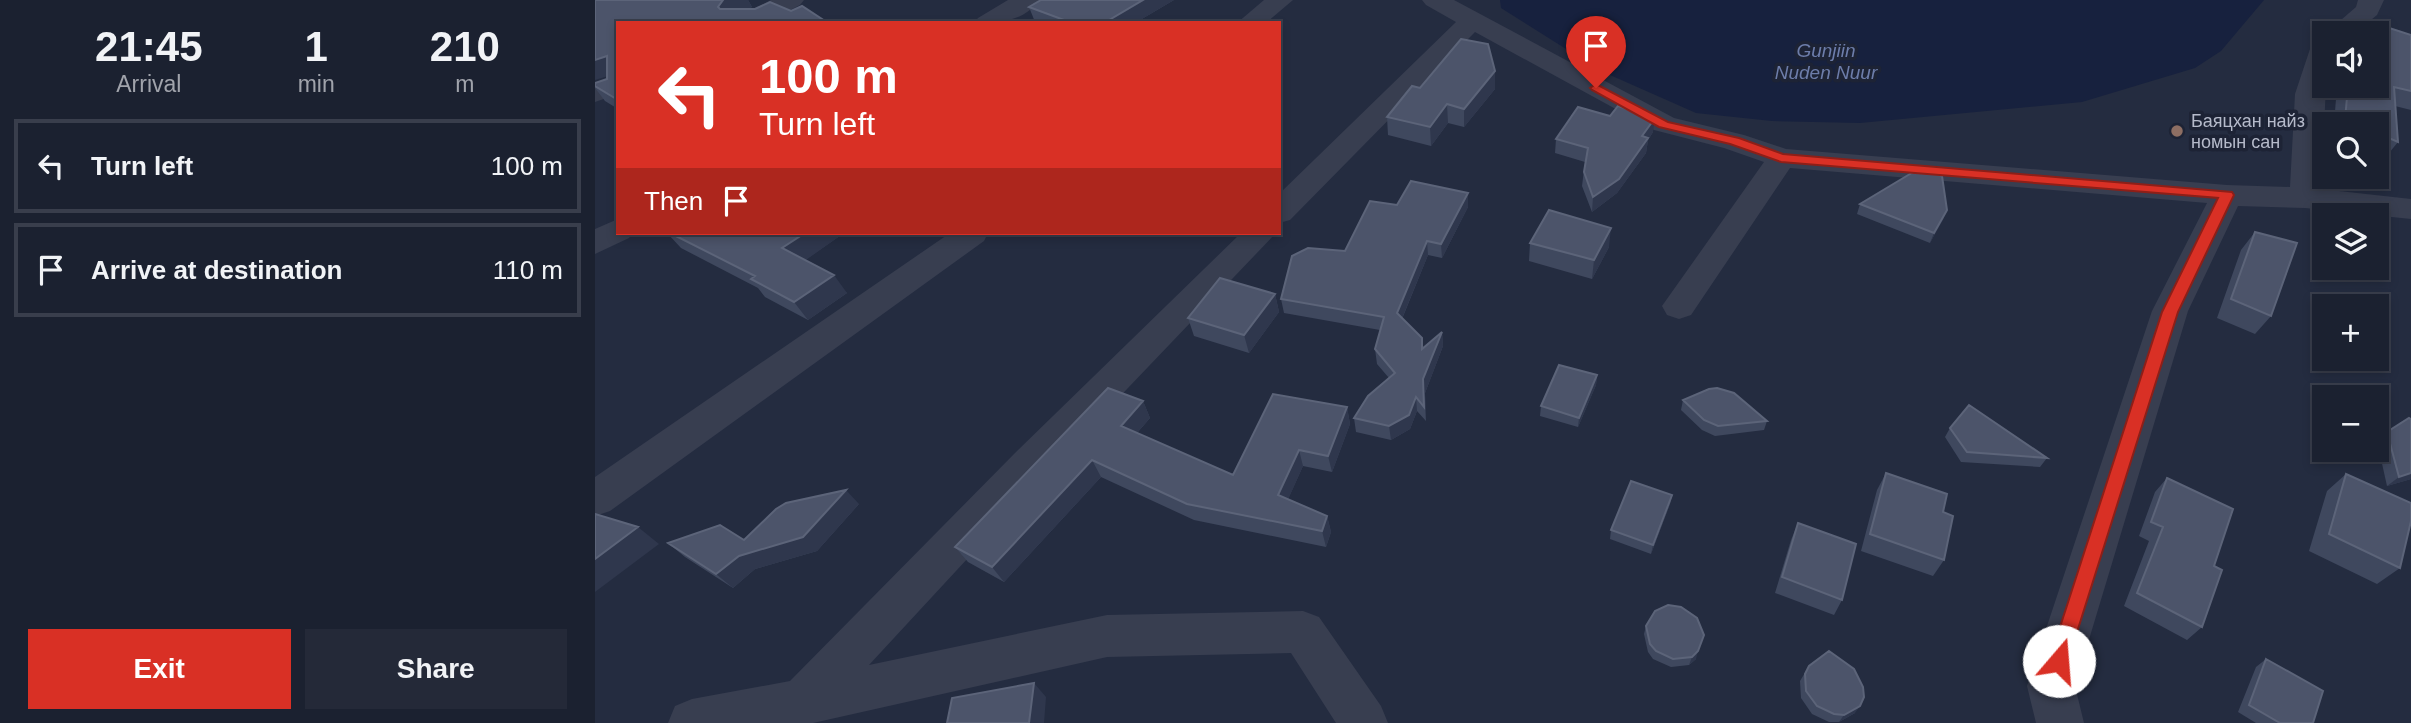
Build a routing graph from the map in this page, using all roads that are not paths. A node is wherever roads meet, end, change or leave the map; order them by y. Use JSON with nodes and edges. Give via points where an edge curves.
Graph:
{"nodes":[{"id":1,"x":791,"y":0,"type":"edge"},
{"id":2,"x":1026,"y":0,"type":"edge"},
{"id":3,"x":1280,"y":0,"type":"edge"},
{"id":4,"x":1435,"y":0,"type":"edge"},
{"id":5,"x":2371,"y":0,"type":"edge"},
{"id":6,"x":748,"y":21,"type":"edge"},
{"id":7,"x":990,"y":21,"type":"edge"},
{"id":8,"x":1253,"y":21,"type":"edge"},
{"id":9,"x":1471,"y":21,"type":"junction"},
{"id":10,"x":2354,"y":21,"type":"edge"},
{"id":11,"x":616,"y":84,"type":"edge"},
{"id":12,"x":2312,"y":84,"type":"edge"},
{"id":13,"x":595,"y":94,"type":"edge"},
{"id":14,"x":1781,"y":158,"type":"junction"},
{"id":15,"x":2227,"y":195,"type":"junction"},
{"id":16,"x":2305,"y":198,"type":"junction"},
{"id":17,"x":2410,"y":211,"type":"edge"},
{"id":18,"x":1281,"y":212,"type":"edge"},
{"id":19,"x":616,"y":231,"type":"edge"},
{"id":20,"x":969,"y":235,"type":"edge"},
{"id":21,"x":1258,"y":235,"type":"edge"},
{"id":22,"x":595,"y":243,"type":"edge"},
{"id":23,"x":1678,"y":306,"type":"dead end"},
{"id":24,"x":595,"y":499,"type":"edge"},
{"id":25,"x":802,"y":702,"type":"junction"},
{"id":26,"x":692,"y":723,"type":"edge"},
{"id":27,"x":1364,"y":723,"type":"edge"},
{"id":28,"x":2060,"y":723,"type":"edge"}],
"edges":[{"from":1,"to":6,"type":"street"},
{"from":2,"to":7,"type":"street"},
{"from":3,"to":8,"type":"street"},
{"from":4,"to":9,"type":"street"},
{"from":5,"to":10,"type":"street","via":[[2368,10]]},
{"from":9,"to":14,"type":"street","via":[[1664,124]]},
{"from":9,"to":18,"type":"street"},
{"from":11,"to":13,"type":"street"},
{"from":12,"to":16,"type":"street"},
{"from":14,"to":15,"type":"street"},
{"from":14,"to":23,"type":"street"},
{"from":15,"to":16,"type":"street"},
{"from":15,"to":28,"type":"street","via":[[2170,312],[2051,685]]},
{"from":16,"to":17,"type":"street"},
{"from":19,"to":22,"type":"street"},
{"from":20,"to":24,"type":"street"},
{"from":21,"to":25,"type":"street","via":[[1028,464]]},
{"from":25,"to":26,"type":"street"},
{"from":25,"to":27,"type":"street","via":[[1107,636],[1303,632]]}]}
